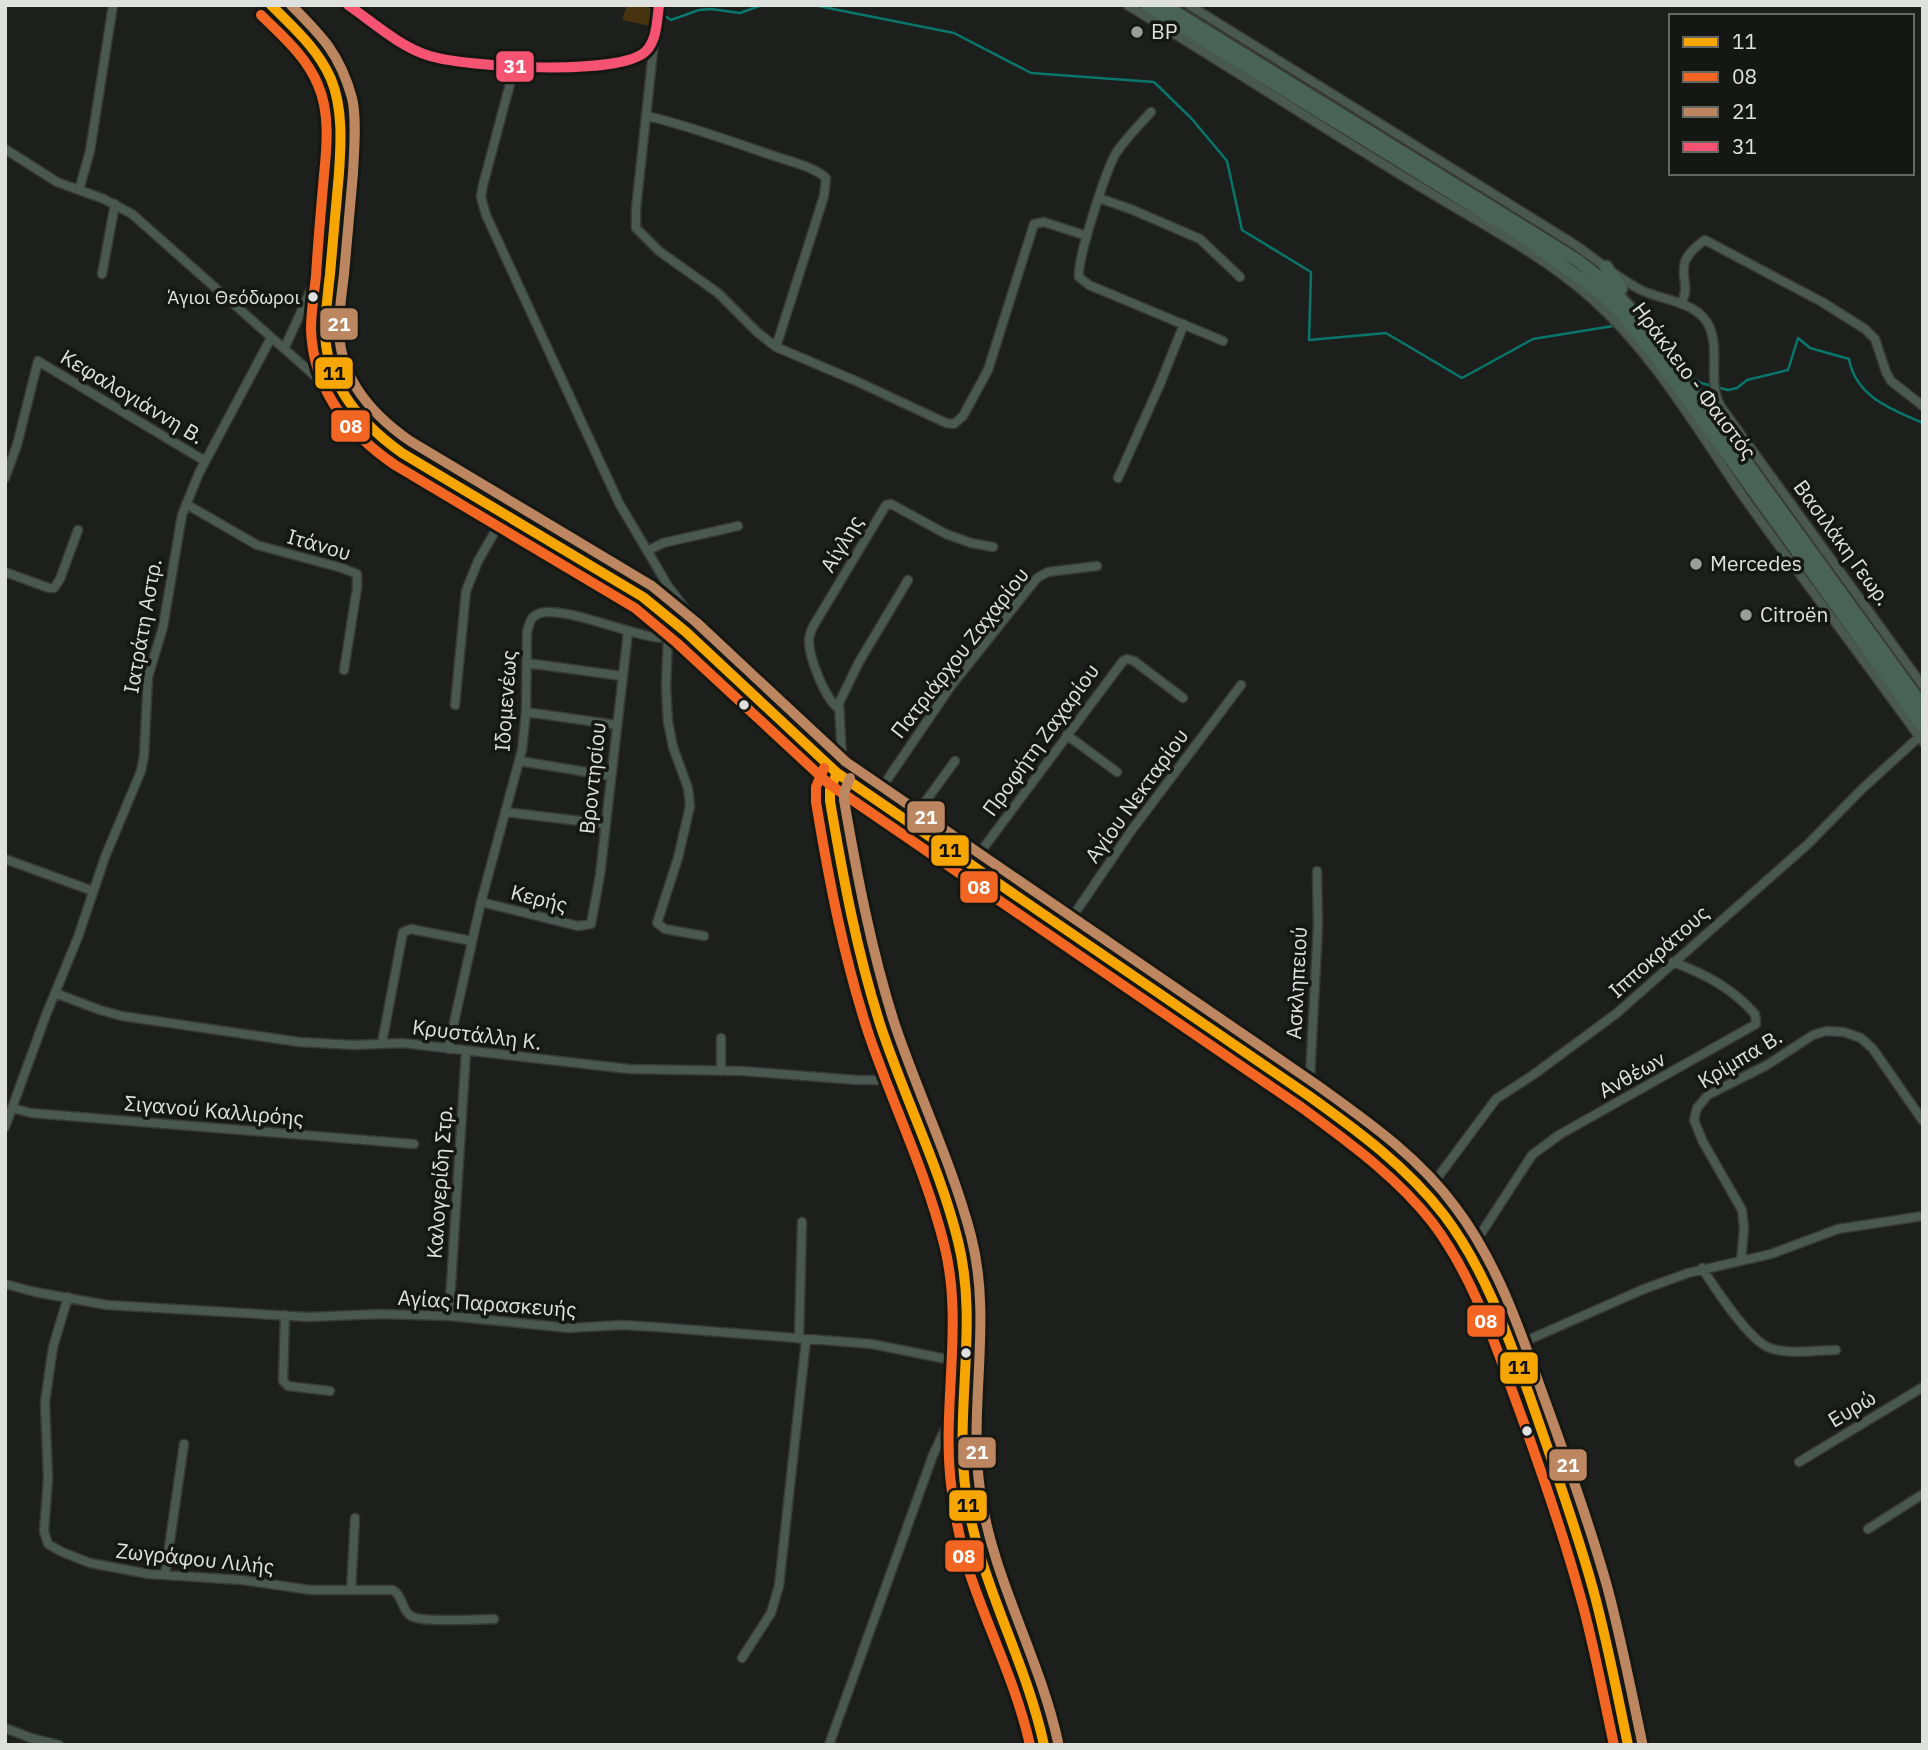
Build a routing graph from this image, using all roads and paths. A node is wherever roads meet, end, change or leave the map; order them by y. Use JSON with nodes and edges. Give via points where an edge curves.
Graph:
{"nodes":[{"id":1,"x":113,"y":5,"type":"edge"},
{"id":2,"x":271,"y":5,"type":"edge"},
{"id":3,"x":348,"y":5,"type":"edge"},
{"id":4,"x":1127,"y":5,"type":"edge"},
{"id":5,"x":1146,"y":5,"type":"edge"},
{"id":6,"x":1164,"y":5,"type":"edge"},
{"id":7,"x":1189,"y":5,"type":"edge"},
{"id":8,"x":658,"y":6,"type":"edge"},
{"id":9,"x":655,"y":33,"type":"junction"},
{"id":10,"x":515,"y":65,"type":"junction"},
{"id":11,"x":1150,"y":112,"type":"dead end"},
{"id":12,"x":647,"y":116,"type":"junction"},
{"id":13,"x":5,"y":149,"type":"edge"},
{"id":14,"x":79,"y":190,"type":"junction"},
{"id":15,"x":1498,"y":197,"type":"junction"},
{"id":16,"x":1099,"y":198,"type":"junction"},
{"id":17,"x":115,"y":204,"type":"junction"},
{"id":18,"x":1525,"y":214,"type":"junction"},
{"id":19,"x":1505,"y":219,"type":"junction"},
{"id":20,"x":1479,"y":221,"type":"junction"},
{"id":21,"x":1087,"y":236,"type":"junction"},
{"id":22,"x":1515,"y":242,"type":"junction"},
{"id":23,"x":1606,"y":267,"type":"junction"},
{"id":24,"x":329,"y":273,"type":"junction"},
{"id":25,"x":102,"y":274,"type":"dead end"},
{"id":26,"x":1240,"y":277,"type":"dead end"},
{"id":27,"x":1681,"y":304,"type":"junction"},
{"id":28,"x":1184,"y":324,"type":"junction"},
{"id":29,"x":1652,"y":332,"type":"junction"},
{"id":30,"x":271,"y":338,"type":"junction"},
{"id":31,"x":1223,"y":341,"type":"dead end"},
{"id":32,"x":285,"y":347,"type":"junction"},
{"id":33,"x":776,"y":347,"type":"junction"},
{"id":34,"x":336,"y":381,"type":"junction"},
{"id":35,"x":1923,"y":406,"type":"edge"},
{"id":36,"x":205,"y":461,"type":"junction"},
{"id":37,"x":1738,"y":470,"type":"junction"},
{"id":38,"x":5,"y":478,"type":"edge"},
{"id":39,"x":1118,"y":478,"type":"dead end"},
{"id":40,"x":1745,"y":499,"type":"junction"},
{"id":41,"x":186,"y":504,"type":"junction"},
{"id":42,"x":505,"y":514,"type":"junction"},
{"id":43,"x":738,"y":526,"type":"dead end"},
{"id":44,"x":78,"y":530,"type":"dead end"},
{"id":45,"x":993,"y":547,"type":"dead end"},
{"id":46,"x":647,"y":551,"type":"junction"},
{"id":47,"x":1097,"y":566,"type":"dead end"},
{"id":48,"x":5,"y":572,"type":"edge"},
{"id":49,"x":908,"y":580,"type":"dead end"},
{"id":50,"x":628,"y":632,"type":"junction"},
{"id":51,"x":686,"y":632,"type":"junction"},
{"id":52,"x":668,"y":637,"type":"junction"},
{"id":53,"x":708,"y":652,"type":"junction"},
{"id":54,"x":527,"y":663,"type":"junction"},
{"id":55,"x":344,"y":670,"type":"dead end"},
{"id":56,"x":622,"y":676,"type":"junction"},
{"id":57,"x":1241,"y":685,"type":"dead end"},
{"id":58,"x":1923,"y":686,"type":"edge"},
{"id":59,"x":1182,"y":698,"type":"dead end"},
{"id":60,"x":455,"y":705,"type":"dead end"},
{"id":61,"x":1923,"y":706,"type":"edge"},
{"id":62,"x":838,"y":708,"type":"junction"},
{"id":63,"x":526,"y":712,"type":"junction"},
{"id":64,"x":617,"y":726,"type":"junction"},
{"id":65,"x":1067,"y":735,"type":"junction"},
{"id":66,"x":1922,"y":735,"type":"edge"},
{"id":67,"x":520,"y":761,"type":"junction"},
{"id":68,"x":955,"y":761,"type":"dead end"},
{"id":69,"x":1117,"y":772,"type":"dead end"},
{"id":70,"x":837,"y":773,"type":"junction"},
{"id":71,"x":611,"y":776,"type":"junction"},
{"id":72,"x":874,"y":799,"type":"junction"},
{"id":73,"x":505,"y":812,"type":"junction"},
{"id":74,"x":606,"y":824,"type":"junction"},
{"id":75,"x":909,"y":824,"type":"junction"},
{"id":76,"x":5,"y":859,"type":"edge"},
{"id":77,"x":970,"y":866,"type":"junction"},
{"id":78,"x":1317,"y":871,"type":"dead end"},
{"id":79,"x":93,"y":891,"type":"junction"},
{"id":80,"x":481,"y":902,"type":"junction"},
{"id":81,"x":589,"y":926,"type":"joint"},
{"id":82,"x":1064,"y":929,"type":"junction"},
{"id":83,"x":704,"y":936,"type":"dead end"},
{"id":84,"x":472,"y":941,"type":"junction"},
{"id":85,"x":1673,"y":961,"type":"junction"},
{"id":86,"x":55,"y":993,"type":"junction"},
{"id":87,"x":721,"y":1038,"type":"dead end"},
{"id":88,"x":382,"y":1043,"type":"junction"},
{"id":89,"x":448,"y":1049,"type":"junction"},
{"id":90,"x":466,"y":1051,"type":"junction"},
{"id":91,"x":720,"y":1071,"type":"junction"},
{"id":92,"x":899,"y":1075,"type":"junction"},
{"id":93,"x":1309,"y":1096,"type":"junction"},
{"id":94,"x":12,"y":1108,"type":"junction"},
{"id":95,"x":1923,"y":1121,"type":"edge"},
{"id":96,"x":5,"y":1127,"type":"edge"},
{"id":97,"x":414,"y":1144,"type":"dead end"},
{"id":98,"x":1426,"y":1193,"type":"junction"},
{"id":99,"x":1923,"y":1216,"type":"edge"},
{"id":100,"x":802,"y":1222,"type":"dead end"},
{"id":101,"x":1469,"y":1252,"type":"junction"},
{"id":102,"x":1741,"y":1261,"type":"junction"},
{"id":103,"x":1702,"y":1268,"type":"junction"},
{"id":104,"x":5,"y":1284,"type":"edge"},
{"id":105,"x":68,"y":1297,"type":"junction"},
{"id":106,"x":285,"y":1315,"type":"junction"},
{"id":107,"x":449,"y":1316,"type":"junction"},
{"id":108,"x":803,"y":1340,"type":"junction"},
{"id":109,"x":1512,"y":1347,"type":"junction"},
{"id":110,"x":1836,"y":1350,"type":"dead end"},
{"id":111,"x":966,"y":1363,"type":"junction"},
{"id":112,"x":1923,"y":1387,"type":"edge"},
{"id":113,"x":330,"y":1391,"type":"dead end"},
{"id":114,"x":964,"y":1397,"type":"junction"},
{"id":115,"x":184,"y":1444,"type":"dead end"},
{"id":116,"x":1798,"y":1462,"type":"dead end"},
{"id":117,"x":1923,"y":1494,"type":"edge"},
{"id":118,"x":355,"y":1518,"type":"dead end"},
{"id":119,"x":1868,"y":1529,"type":"dead end"},
{"id":120,"x":165,"y":1575,"type":"junction"},
{"id":121,"x":351,"y":1590,"type":"junction"},
{"id":122,"x":494,"y":1619,"type":"dead end"},
{"id":123,"x":742,"y":1658,"type":"dead end"},
{"id":124,"x":5,"y":1728,"type":"edge"},
{"id":125,"x":59,"y":1745,"type":"edge"},
{"id":126,"x":828,"y":1745,"type":"edge"},
{"id":127,"x":1044,"y":1745,"type":"edge"},
{"id":128,"x":1628,"y":1745,"type":"edge"}],
"edges":[{"from":1,"to":14,"type":"street","via":[[90,151]]},
{"from":2,"to":24,"type":"main road","via":[[312,45],[339,104],[340,156]]},
{"from":3,"to":10,"type":"street","via":[[427,55]]},
{"from":4,"to":20,"type":"street"},
{"from":5,"to":19,"type":"main road","name":"Ηράκλειο - Φαιστός","via":[[1385,154]]},
{"from":6,"to":19,"type":"main road","name":"Ηράκλειο - Φαιστός"},
{"from":7,"to":15,"type":"street"},
{"from":8,"to":9,"type":"street"},
{"from":9,"to":10,"type":"street","via":[[647,49],[626,61]]},
{"from":9,"to":12,"type":"street"},
{"from":10,"to":46,"type":"street","via":[[481,197],[607,478]]},
{"from":11,"to":16,"type":"street","via":[[1116,154]]},
{"from":12,"to":33,"type":"street","via":[[636,209],[638,232],[718,293]]},
{"from":12,"to":33,"type":"street","via":[[687,126],[826,178]]},
{"from":13,"to":14,"type":"street"},
{"from":14,"to":17,"type":"street"},
{"from":15,"to":18,"type":"street"},
{"from":15,"to":19,"type":"street"},
{"from":16,"to":21,"type":"street"},
{"from":16,"to":26,"type":"street","via":[[1200,239]]},
{"from":17,"to":25,"type":"street"},
{"from":17,"to":30,"type":"street","via":[[138,219]]},
{"from":18,"to":19,"type":"street"},
{"from":18,"to":23,"type":"street"},
{"from":19,"to":20,"type":"street"},
{"from":19,"to":22,"type":"street"},
{"from":19,"to":29,"type":"main road","name":"Ηράκλειο - Φαιστός","via":[[1577,260],[1605,282]]},
{"from":19,"to":37,"type":"main road","name":"Ηράκλειο - Φαιστός","via":[[1622,314]]},
{"from":20,"to":22,"type":"street"},
{"from":21,"to":28,"type":"street","via":[[1080,279]]},
{"from":21,"to":33,"type":"street","via":[[1044,222],[1034,224],[988,370],[954,424]]},
{"from":22,"to":40,"type":"street","via":[[1563,275],[1614,320],[1656,371]]},
{"from":23,"to":27,"type":"street","via":[[1642,291]]},
{"from":23,"to":29,"type":"main road"},
{"from":24,"to":32,"type":"street","via":[[314,284]]},
{"from":24,"to":34,"type":"main road","via":[[326,329]]},
{"from":27,"to":35,"type":"street","via":[[1685,296],[1683,265],[1705,240],[1865,329],[1875,339],[1891,381]]},
{"from":27,"to":58,"type":"street","name":"Βασιλάκη Γεωρ.","via":[[1697,312],[1710,329],[1719,403]]},
{"from":28,"to":31,"type":"street"},
{"from":28,"to":39,"type":"street"},
{"from":29,"to":61,"type":"main road","name":"Ηράκλειο - Φαιστός"},
{"from":30,"to":32,"type":"street"},
{"from":30,"to":36,"type":"street","name":"Ιατράτη Αστρ."},
{"from":32,"to":34,"type":"street","via":[[315,376]]},
{"from":34,"to":42,"type":"main road","via":[[355,413],[382,440]]},
{"from":36,"to":38,"type":"street","name":"Κεφαλογιάννη Β.","via":[[38,361]]},
{"from":36,"to":41,"type":"street","name":"Ιατράτη Αστρ."},
{"from":37,"to":40,"type":"main road"},
{"from":37,"to":66,"type":"main road","name":"Ηράκλειο - Φαιστός"},
{"from":40,"to":66,"type":"street"},
{"from":41,"to":55,"type":"street","name":"Ιτάνου","via":[[257,545],[357,574]]},
{"from":41,"to":79,"type":"street","name":"Ιατράτη Αστρ.","via":[[163,627],[148,677],[141,771]]},
{"from":42,"to":51,"type":"main road","via":[[628,586]]},
{"from":42,"to":60,"type":"street","via":[[468,586]]},
{"from":43,"to":46,"type":"street"},
{"from":44,"to":48,"type":"street","via":[[54,588]]},
{"from":45,"to":62,"type":"street","name":"Αίγλης","via":[[946,534],[891,503],[886,505],[810,637],[823,687]]},
{"from":46,"to":53,"type":"street","via":[[709,640]]},
{"from":47,"to":72,"type":"street","name":"Πατριάρχου Ζαχαρίου","via":[[1048,572],[1037,578],[951,686]]},
{"from":49,"to":62,"type":"street","via":[[849,679]]},
{"from":50,"to":52,"type":"street","name":"Ιδομενέως"},
{"from":50,"to":54,"type":"street","name":"Ιδομενέως","via":[[541,612],[528,627]]},
{"from":50,"to":56,"type":"street","name":"Βροντησίου"},
{"from":51,"to":52,"type":"street","name":"Ιδομενέως"},
{"from":51,"to":53,"type":"main road"},
{"from":52,"to":83,"type":"street","via":[[668,722],[690,806],[657,923],[665,929]]},
{"from":53,"to":70,"type":"main road"},
{"from":54,"to":56,"type":"street"},
{"from":54,"to":63,"type":"street","name":"Ιδομενέως"},
{"from":56,"to":64,"type":"street","name":"Βροντησίου"},
{"from":57,"to":82,"type":"street","name":"Αγίου Νεκταρίου"},
{"from":59,"to":65,"type":"street","name":"Προφήτη Ζαχαρίου","via":[[1125,659]]},
{"from":62,"to":70,"type":"street","via":[[842,758]]},
{"from":63,"to":64,"type":"street"},
{"from":63,"to":67,"type":"street","name":"Ιδομενέως"},
{"from":64,"to":71,"type":"street","name":"Βροντησίου"},
{"from":65,"to":69,"type":"street"},
{"from":65,"to":77,"type":"street","name":"Προφήτη Ζαχαρίου"},
{"from":66,"to":85,"type":"street","name":"Ιπποκράτους","via":[[1808,844]]},
{"from":67,"to":71,"type":"street"},
{"from":67,"to":73,"type":"street","name":"Ιδομενέως"},
{"from":68,"to":75,"type":"street"},
{"from":70,"to":72,"type":"main road"},
{"from":70,"to":92,"type":"street","via":[[830,801],[843,874],[872,999]]},
{"from":71,"to":74,"type":"street","name":"Βροντησίου"},
{"from":72,"to":75,"type":"main road"},
{"from":73,"to":74,"type":"street"},
{"from":73,"to":80,"type":"street","name":"Ιδομενέως"},
{"from":74,"to":81,"type":"street","name":"Βροντησίου"},
{"from":75,"to":77,"type":"main road"},
{"from":76,"to":79,"type":"street"},
{"from":77,"to":82,"type":"main road"},
{"from":78,"to":93,"type":"street","name":"Ασκληπειού"},
{"from":79,"to":86,"type":"street","name":"Ιατράτη Αστρ."},
{"from":80,"to":81,"type":"street","name":"Κερής"},
{"from":80,"to":84,"type":"street","name":"Ιδομενέως"},
{"from":82,"to":93,"type":"main road"},
{"from":84,"to":88,"type":"street","via":[[411,929],[403,932]]},
{"from":84,"to":89,"type":"street","name":"Ιδομενέως"},
{"from":85,"to":98,"type":"street","name":"Ιπποκράτους","via":[[1617,1013],[1496,1099]]},
{"from":85,"to":101,"type":"street","name":"Ανθέων","via":[[1727,988],[1755,1014],[1755,1024],[1537,1150]]},
{"from":86,"to":88,"type":"street","name":"Κρυστάλλη Κ.","via":[[100,1010],[152,1021],[299,1042]]},
{"from":86,"to":94,"type":"street","name":"Ιατράτη Αστρ."},
{"from":87,"to":91,"type":"street"},
{"from":88,"to":89,"type":"street","name":"Κρυστάλλη Κ."},
{"from":89,"to":90,"type":"street","name":"Κρυστάλλη Κ."},
{"from":90,"to":91,"type":"street","name":"Κρυστάλλη Κ.","via":[[639,1070]]},
{"from":90,"to":107,"type":"street","name":"Καλογερίδη Στρ."},
{"from":91,"to":92,"type":"street","name":"Κρυστάλλη Κ.","via":[[857,1080]]},
{"from":92,"to":111,"type":"street","via":[[958,1242],[967,1307]]},
{"from":93,"to":98,"type":"main road","via":[[1383,1150]]},
{"from":94,"to":96,"type":"street","name":"Ιατράτη Αστρ."},
{"from":94,"to":97,"type":"street","name":"Σιγανού Καλλιρόης"},
{"from":95,"to":102,"type":"street","name":"Κρίμπα Β.","via":[[1874,1049],[1844,1032],[1814,1035],[1708,1095],[1694,1120],[1742,1210]]},
{"from":98,"to":101,"type":"main road"},
{"from":99,"to":102,"type":"street","via":[[1838,1229]]},
{"from":100,"to":108,"type":"street"},
{"from":101,"to":109,"type":"main road"},
{"from":102,"to":103,"type":"street"},
{"from":103,"to":109,"type":"street"},
{"from":103,"to":110,"type":"street","via":[[1764,1345],[1781,1350]]},
{"from":104,"to":105,"type":"street","name":"Αγίας Παρασκευής"},
{"from":105,"to":106,"type":"street","name":"Αγίας Παρασκευής","via":[[107,1305]]},
{"from":105,"to":120,"type":"street","name":"Ζωγράφου Λιλής","via":[[45,1402],[46,1540],[54,1549],[90,1563]]},
{"from":106,"to":107,"type":"street","name":"Αγίας Παρασκευής"},
{"from":106,"to":113,"type":"street","via":[[283,1381],[288,1386]]},
{"from":107,"to":108,"type":"street","name":"Αγίας Παρασκευής","via":[[569,1328],[622,1325]]},
{"from":108,"to":111,"type":"street","name":"Αγίας Παρασκευής","via":[[872,1344]]},
{"from":108,"to":123,"type":"street","via":[[779,1586],[771,1613]]},
{"from":109,"to":128,"type":"main road","via":[[1592,1588]]},
{"from":111,"to":114,"type":"street"},
{"from":112,"to":116,"type":"street","name":"Ευρώ"},
{"from":114,"to":126,"type":"street","via":[[933,1455]]},
{"from":114,"to":127,"type":"street","via":[[964,1478],[978,1552],[1031,1688]]},
{"from":115,"to":120,"type":"street"},
{"from":117,"to":119,"type":"street"},
{"from":118,"to":121,"type":"street"},
{"from":120,"to":121,"type":"street","name":"Ζωγράφου Λιλής"},
{"from":121,"to":122,"type":"street","name":"Ζωγράφου Λιλής","via":[[393,1590],[415,1618]]},
{"from":124,"to":125,"type":"street"}]}
